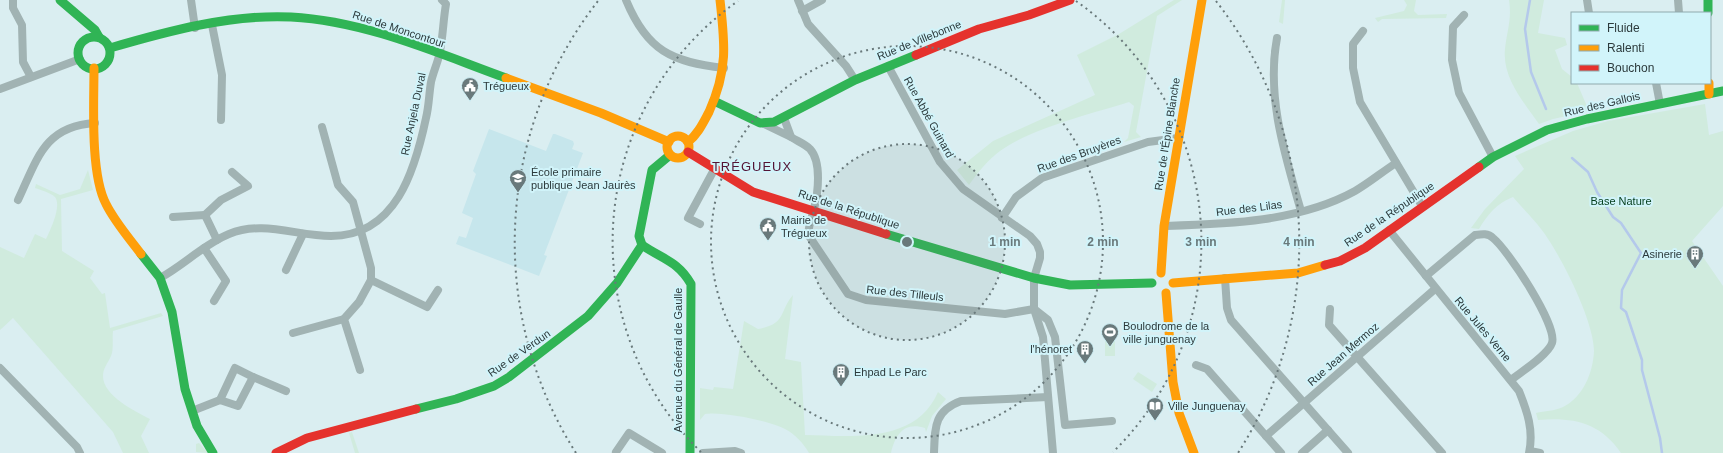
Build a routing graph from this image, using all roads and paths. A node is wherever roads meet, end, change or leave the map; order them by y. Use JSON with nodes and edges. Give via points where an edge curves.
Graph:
{"nodes":[{"id":1,"x":13,"y":0,"type":"edge"},
{"id":2,"x":60,"y":0,"type":"edge"},
{"id":3,"x":191,"y":0,"type":"edge"},
{"id":4,"x":626,"y":0,"type":"edge"},
{"id":5,"x":720,"y":0,"type":"edge"},
{"id":6,"x":798,"y":0,"type":"edge"},
{"id":7,"x":822,"y":0,"type":"edge"},
{"id":8,"x":1070,"y":0,"type":"edge"},
{"id":9,"x":1202,"y":0,"type":"edge"},
{"id":10,"x":1587,"y":0,"type":"edge"},
{"id":11,"x":1678,"y":0,"type":"edge"},
{"id":12,"x":1708,"y":0,"type":"edge"},
{"id":13,"x":446,"y":1,"type":"edge"},
{"id":14,"x":802,"y":11,"type":"junction"},
{"id":15,"x":1589,"y":12,"type":"edge"},
{"id":16,"x":1679,"y":12,"type":"edge"},
{"id":17,"x":1708,"y":12,"type":"edge"},
{"id":18,"x":1464,"y":15,"type":"dead end"},
{"id":19,"x":80,"y":19,"type":"junction"},
{"id":20,"x":212,"y":25,"type":"junction"},
{"id":21,"x":195,"y":28,"type":"junction"},
{"id":22,"x":1363,"y":31,"type":"dead end"},
{"id":23,"x":99,"y":37,"type":"junction"},
{"id":24,"x":88,"y":38,"type":"junction"},
{"id":25,"x":1277,"y":38,"type":"dead end"},
{"id":26,"x":110,"y":48,"type":"junction"},
{"id":27,"x":439,"y":54,"type":"junction"},
{"id":28,"x":80,"y":59,"type":"junction"},
{"id":29,"x":888,"y":66,"type":"junction"},
{"id":30,"x":94,"y":68,"type":"junction"},
{"id":31,"x":724,"y":68,"type":"junction"},
{"id":32,"x":31,"y":77,"type":"junction"},
{"id":33,"x":855,"y":80,"type":"junction"},
{"id":34,"x":1656,"y":84,"type":"edge"},
{"id":35,"x":1709,"y":84,"type":"edge"},
{"id":36,"x":0,"y":89,"type":"edge"},
{"id":37,"x":1723,"y":92,"type":"edge"},
{"id":38,"x":1709,"y":94,"type":"junction"},
{"id":39,"x":714,"y":101,"type":"junction"},
{"id":40,"x":1660,"y":104,"type":"junction"},
{"id":41,"x":784,"y":118,"type":"junction"},
{"id":42,"x":221,"y":120,"type":"dead end"},
{"id":43,"x":95,"y":123,"type":"junction"},
{"id":44,"x":764,"y":124,"type":"junction"},
{"id":45,"x":322,"y":127,"type":"dead end"},
{"id":46,"x":1558,"y":127,"type":"joint"},
{"id":47,"x":791,"y":137,"type":"junction"},
{"id":48,"x":1178,"y":138,"type":"junction"},
{"id":49,"x":669,"y":142,"type":"junction"},
{"id":50,"x":688,"y":142,"type":"junction"},
{"id":51,"x":688,"y":152,"type":"junction"},
{"id":52,"x":670,"y":154,"type":"junction"},
{"id":53,"x":1493,"y":157,"type":"junction"},
{"id":54,"x":1396,"y":163,"type":"junction"},
{"id":55,"x":715,"y":168,"type":"junction"},
{"id":56,"x":232,"y":172,"type":"dead end"},
{"id":57,"x":18,"y":200,"type":"dead end"},
{"id":58,"x":1422,"y":206,"type":"junction"},
{"id":59,"x":814,"y":210,"type":"junction"},
{"id":60,"x":1301,"y":211,"type":"junction"},
{"id":61,"x":205,"y":215,"type":"junction"},
{"id":62,"x":172,"y":217,"type":"dead end"},
{"id":63,"x":1002,"y":218,"type":"junction"},
{"id":64,"x":700,"y":224,"type":"dead end"},
{"id":65,"x":1164,"y":226,"type":"junction"},
{"id":66,"x":1389,"y":230,"type":"junction"},
{"id":67,"x":362,"y":231,"type":"junction"},
{"id":68,"x":303,"y":234,"type":"junction"},
{"id":69,"x":217,"y":240,"type":"junction"},
{"id":70,"x":642,"y":245,"type":"junction"},
{"id":71,"x":204,"y":248,"type":"junction"},
{"id":72,"x":286,"y":270,"type":"dead end"},
{"id":73,"x":1161,"y":273,"type":"junction"},
{"id":74,"x":1426,"y":276,"type":"junction"},
{"id":75,"x":160,"y":278,"type":"junction"},
{"id":76,"x":1034,"y":278,"type":"junction"},
{"id":77,"x":1225,"y":278,"type":"junction"},
{"id":78,"x":371,"y":280,"type":"junction"},
{"id":79,"x":1152,"y":283,"type":"junction"},
{"id":80,"x":1173,"y":283,"type":"junction"},
{"id":81,"x":1435,"y":289,"type":"junction"},
{"id":82,"x":438,"y":290,"type":"dead end"},
{"id":83,"x":1166,"y":293,"type":"junction"},
{"id":84,"x":214,"y":301,"type":"dead end"},
{"id":85,"x":1034,"y":308,"type":"junction"},
{"id":86,"x":1330,"y":309,"type":"dead end"},
{"id":87,"x":344,"y":319,"type":"junction"},
{"id":88,"x":293,"y":332,"type":"dead end"},
{"id":89,"x":1357,"y":356,"type":"junction"},
{"id":90,"x":1196,"y":365,"type":"dead end"},
{"id":91,"x":0,"y":368,"type":"edge"},
{"id":92,"x":360,"y":370,"type":"dead end"},
{"id":93,"x":253,"y":377,"type":"junction"},
{"id":94,"x":1511,"y":380,"type":"junction"},
{"id":95,"x":286,"y":391,"type":"dead end"},
{"id":96,"x":1048,"y":397,"type":"junction"},
{"id":97,"x":220,"y":400,"type":"junction"},
{"id":98,"x":1304,"y":403,"type":"junction"},
{"id":99,"x":192,"y":411,"type":"junction"},
{"id":100,"x":1112,"y":421,"type":"dead end"},
{"id":101,"x":1328,"y":430,"type":"junction"},
{"id":102,"x":1266,"y":436,"type":"junction"},
{"id":103,"x":1437,"y":451,"type":"edge"},
{"id":104,"x":616,"y":452,"type":"dead end"},
{"id":105,"x":1529,"y":452,"type":"edge"},
{"id":106,"x":80,"y":453,"type":"edge"},
{"id":107,"x":213,"y":453,"type":"edge"},
{"id":108,"x":276,"y":453,"type":"edge"},
{"id":109,"x":662,"y":453,"type":"edge"},
{"id":110,"x":690,"y":453,"type":"edge"},
{"id":111,"x":694,"y":453,"type":"edge"},
{"id":112,"x":703,"y":453,"type":"edge"},
{"id":113,"x":741,"y":453,"type":"edge"},
{"id":114,"x":934,"y":453,"type":"edge"},
{"id":115,"x":1053,"y":453,"type":"edge"},
{"id":116,"x":1194,"y":453,"type":"edge"},
{"id":117,"x":1281,"y":453,"type":"edge"},
{"id":118,"x":1302,"y":453,"type":"edge"},
{"id":119,"x":1348,"y":453,"type":"edge"},
{"id":120,"x":1540,"y":453,"type":"edge"}],
"edges":[{"from":1,"to":32,"type":"street","via":[[13,8],[22,25],[23,62]]},
{"from":2,"to":19,"type":"street"},
{"from":3,"to":21,"type":"street"},
{"from":4,"to":31,"type":"street","via":[[644,33],[656,48],[678,59]]},
{"from":5,"to":31,"type":"street","via":[[726,56]]},
{"from":6,"to":14,"type":"street"},
{"from":7,"to":14,"type":"street"},
{"from":8,"to":29,"type":"street","name":"Rue de Villebonne","via":[[979,29]]},
{"from":9,"to":48,"type":"street","name":"Rue de l'Épine Blanche"},
{"from":10,"to":15,"type":"street"},
{"from":11,"to":16,"type":"street"},
{"from":12,"to":17,"type":"street"},
{"from":13,"to":27,"type":"street","name":"Rue Anjela Duval"},
{"from":14,"to":33,"type":"street","via":[[808,24],[846,66]]},
{"from":18,"to":53,"type":"street","via":[[1453,27],[1454,73],[1458,92]]},
{"from":19,"to":23,"type":"street","via":[[95,30]]},
{"from":19,"to":24,"type":"street"},
{"from":20,"to":21,"type":"street","name":"Rue de Moncontour"},
{"from":20,"to":27,"type":"street","name":"Rue de Moncontour","via":[[242,20],[298,18],[344,24]]},
{"from":20,"to":42,"type":"street","via":[[222,75]]},
{"from":21,"to":26,"type":"street","name":"Rue de Moncontour"},
{"from":22,"to":54,"type":"street","via":[[1354,44],[1353,68],[1360,102]]},
{"from":23,"to":24,"type":"street"},
{"from":23,"to":26,"type":"street"},
{"from":24,"to":28,"type":"street","via":[[79,49]]},
{"from":25,"to":60,"type":"street","via":[[1274,54],[1276,106],[1281,140]]},
{"from":26,"to":30,"type":"street","via":[[107,62]]},
{"from":27,"to":49,"type":"street","name":"Rue de Moncontour","via":[[602,112]]},
{"from":27,"to":67,"type":"street","name":"Rue Anjela Duval","via":[[431,81],[419,149],[403,192],[378,221]]},
{"from":28,"to":30,"type":"street","via":[[85,66]]},
{"from":28,"to":32,"type":"street"},
{"from":29,"to":33,"type":"street","name":"Rue de Villebonne"},
{"from":29,"to":63,"type":"street","name":"Rue Abbé Guinard","via":[[940,162],[963,189]]},
{"from":30,"to":43,"type":"street"},
{"from":31,"to":39,"type":"street"},
{"from":32,"to":36,"type":"street"},
{"from":33,"to":41,"type":"street","name":"Rue de Villebonne"},
{"from":34,"to":40,"type":"street"},
{"from":35,"to":38,"type":"street"},
{"from":37,"to":38,"type":"street","name":"Rue des Gallois"},
{"from":38,"to":40,"type":"street","name":"Rue des Gallois"},
{"from":39,"to":44,"type":"street"},
{"from":39,"to":50,"type":"street","via":[[696,136]]},
{"from":40,"to":46,"type":"street","name":"Rue des Gallois"},
{"from":41,"to":44,"type":"street","name":"Rue de Villebonne"},
{"from":41,"to":47,"type":"street"},
{"from":43,"to":57,"type":"street","via":[[69,127],[51,138]]},
{"from":43,"to":75,"type":"street","via":[[97,171],[105,203]]},
{"from":44,"to":47,"type":"street","name":"Rue des Tilleuls"},
{"from":45,"to":67,"type":"street","via":[[338,185],[353,202]]},
{"from":46,"to":53,"type":"street","name":"Rue de la République"},
{"from":47,"to":59,"type":"street","name":"Rue des Tilleuls","via":[[809,147],[814,155],[818,173]]},
{"from":48,"to":63,"type":"street","name":"Rue des Bruyères","via":[[1142,144],[1042,178],[1016,197]]},
{"from":48,"to":65,"type":"street","name":"Rue de l'Épine Blanche"},
{"from":49,"to":50,"type":"street","via":[[678,136]]},
{"from":49,"to":52,"type":"street"},
{"from":50,"to":51,"type":"street"},
{"from":51,"to":52,"type":"street","via":[[679,158]]},
{"from":51,"to":55,"type":"street","name":"Rue de la République"},
{"from":52,"to":70,"type":"street","via":[[652,170],[639,236]]},
{"from":53,"to":58,"type":"street","name":"Rue de la République"},
{"from":54,"to":58,"type":"street"},
{"from":54,"to":60,"type":"street","name":"Rue des Lilas","via":[[1355,190],[1326,204]]},
{"from":55,"to":59,"type":"street","name":"Rue de la République","via":[[753,192]]},
{"from":55,"to":64,"type":"street","via":[[688,218]]},
{"from":56,"to":61,"type":"street","via":[[248,186],[221,200]]},
{"from":58,"to":66,"type":"street","name":"Rue de la République"},
{"from":59,"to":76,"type":"street","name":"Rue de la République"},
{"from":59,"to":85,"type":"street","name":"Rue des Tilleuls","via":[[808,230],[809,236],[837,281],[855,298],[1005,314]]},
{"from":60,"to":65,"type":"street","name":"Rue des Lilas","via":[[1279,217]]},
{"from":61,"to":62,"type":"street"},
{"from":61,"to":69,"type":"street"},
{"from":63,"to":76,"type":"street","name":"Rue Abbé Guinard","via":[[1030,236],[1037,244],[1040,258]]},
{"from":65,"to":73,"type":"street","name":"Rue de l'Épine Blanche"},
{"from":66,"to":74,"type":"street","name":"Rue Jules Verne"},
{"from":66,"to":77,"type":"street","name":"Rue de la République","via":[[1340,261],[1298,274]]},
{"from":67,"to":68,"type":"street","name":"Rue Anjela Duval","via":[[331,236]]},
{"from":67,"to":78,"type":"street","via":[[371,268]]},
{"from":68,"to":69,"type":"street","name":"Rue Anjela Duval","via":[[274,229],[253,229],[230,233]]},
{"from":68,"to":72,"type":"street"},
{"from":69,"to":71,"type":"street","name":"Rue Anjela Duval"},
{"from":70,"to":108,"type":"street","name":"Rue de Verdun","via":[[617,283],[588,316],[554,344],[494,386],[456,400],[307,438]]},
{"from":70,"to":110,"type":"street","name":"Avenue du Général de Gaulle","via":[[677,264],[690,284]]},
{"from":71,"to":75,"type":"street","name":"Rue Anjela Duval"},
{"from":71,"to":84,"type":"street","via":[[226,281]]},
{"from":73,"to":79,"type":"street"},
{"from":73,"to":80,"type":"street","via":[[1168,274]]},
{"from":74,"to":81,"type":"street","name":"Rue Jules Verne"},
{"from":74,"to":94,"type":"street","via":[[1476,235],[1493,237],[1508,255],[1534,294],[1553,333],[1549,350]]},
{"from":75,"to":99,"type":"street","via":[[172,312],[185,389]]},
{"from":76,"to":79,"type":"street","name":"Rue de la République","via":[[1070,285]]},
{"from":76,"to":85,"type":"street","name":"Rue Abbé Guinard"},
{"from":77,"to":80,"type":"street","name":"Rue de la République"},
{"from":77,"to":98,"type":"street","via":[[1227,308],[1231,320]]},
{"from":78,"to":82,"type":"street","via":[[427,307]]},
{"from":78,"to":87,"type":"street","via":[[359,302]]},
{"from":79,"to":83,"type":"street","via":[[1157,291]]},
{"from":80,"to":83,"type":"street"},
{"from":81,"to":89,"type":"street","name":"Rue Jean Mermoz"},
{"from":81,"to":94,"type":"street","name":"Rue Jules Verne"},
{"from":83,"to":116,"type":"street","via":[[1173,382],[1179,413]]},
{"from":85,"to":96,"type":"street","name":"Rue Abbé Guinard","via":[[1043,337]]},
{"from":85,"to":100,"type":"street","via":[[1048,320],[1055,337],[1065,425]]},
{"from":86,"to":89,"type":"street","via":[[1329,325]]},
{"from":87,"to":88,"type":"street"},
{"from":87,"to":92,"type":"street"},
{"from":89,"to":98,"type":"street","name":"Rue Jean Mermoz"},
{"from":89,"to":103,"type":"street"},
{"from":90,"to":102,"type":"street","via":[[1207,369]]},
{"from":91,"to":106,"type":"street"},
{"from":93,"to":95,"type":"street"},
{"from":93,"to":97,"type":"street","via":[[238,406]]},
{"from":93,"to":97,"type":"street","via":[[234,368]]},
{"from":94,"to":105,"type":"street","name":"Rue Jules Verne","via":[[1519,391],[1529,417]]},
{"from":96,"to":114,"type":"street","via":[[961,401],[951,404],[936,422]]},
{"from":96,"to":115,"type":"street","name":"Rue Abbé Guinard"},
{"from":97,"to":99,"type":"street"},
{"from":98,"to":101,"type":"street"},
{"from":98,"to":102,"type":"street","name":"Rue Jean Mermoz"},
{"from":99,"to":107,"type":"street","via":[[197,426]]},
{"from":101,"to":118,"type":"street"},
{"from":101,"to":119,"type":"street"},
{"from":102,"to":117,"type":"street"},
{"from":104,"to":109,"type":"street","via":[[629,433]]},
{"from":105,"to":120,"type":"street"},
{"from":110,"to":111,"type":"street"},
{"from":112,"to":113,"type":"street"}]}
